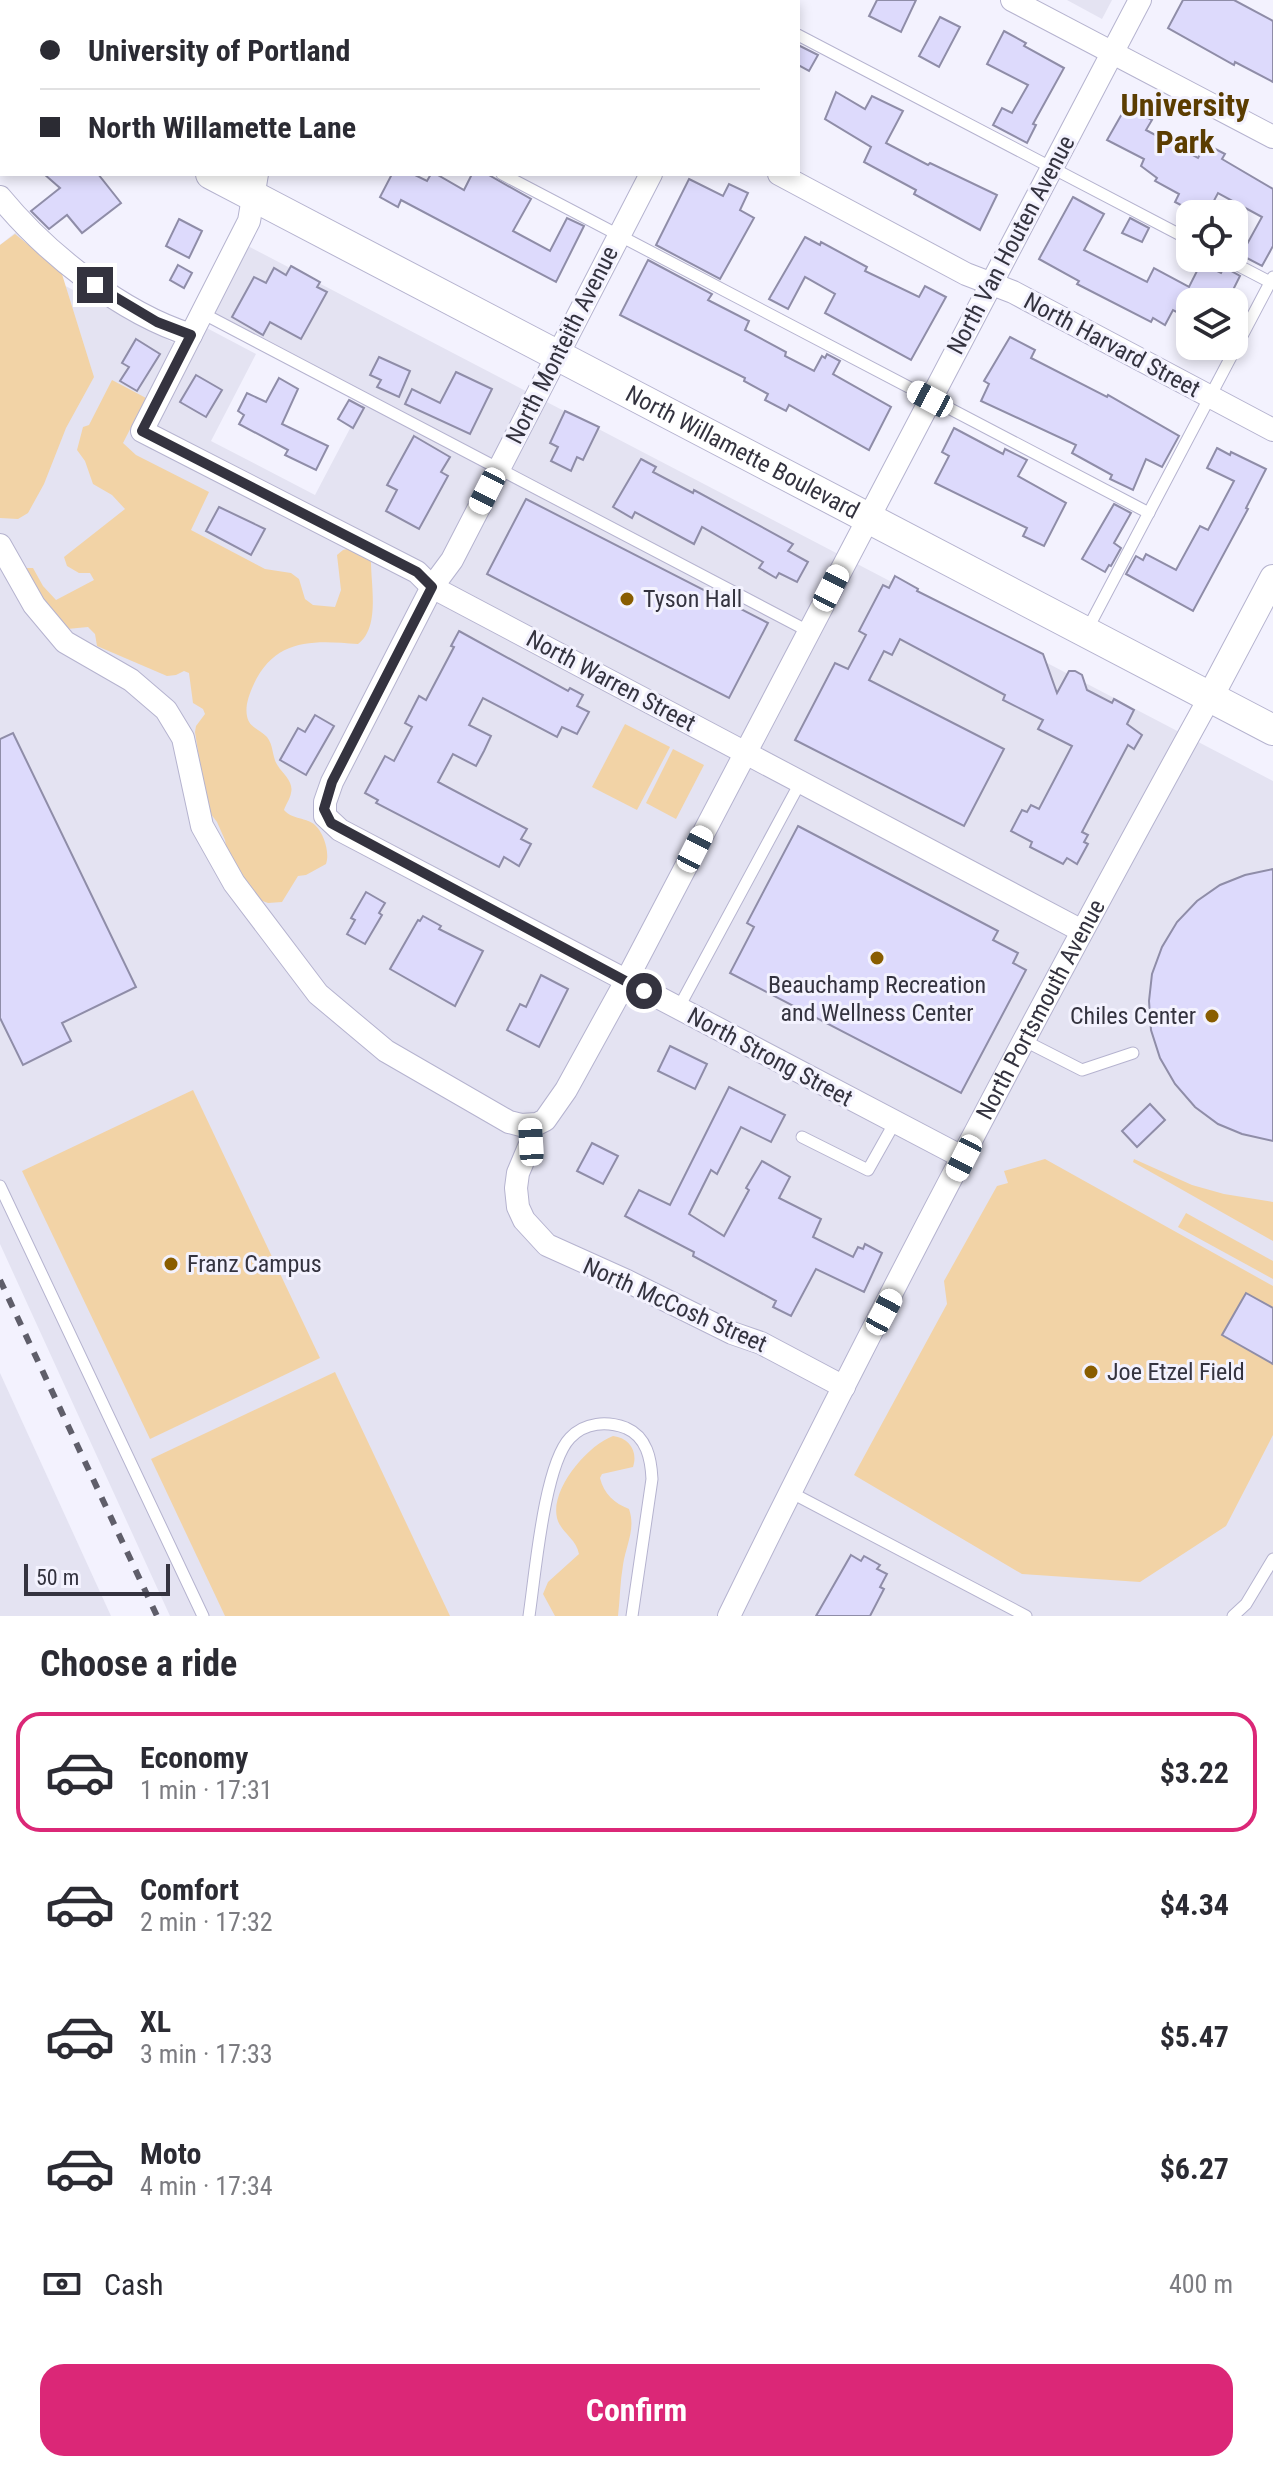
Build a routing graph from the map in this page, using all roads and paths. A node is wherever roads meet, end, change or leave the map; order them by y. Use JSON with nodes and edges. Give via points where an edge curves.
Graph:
{"nodes":[{"id":1,"x":1012,"y":0,"type":"edge"},
{"id":2,"x":1140,"y":0,"type":"edge"},
{"id":3,"x":800,"y":36,"type":"edge"},
{"id":4,"x":1112,"y":53,"type":"junction"},
{"id":5,"x":1273,"y":137,"type":"edge"},
{"id":6,"x":1051,"y":168,"type":"junction"},
{"id":7,"x":218,"y":176,"type":"edge"},
{"id":8,"x":506,"y":176,"type":"edge"},
{"id":9,"x":650,"y":176,"type":"edge"},
{"id":10,"x":783,"y":176,"type":"edge"},
{"id":11,"x":255,"y":186,"type":"edge"},
{"id":12,"x":0,"y":197,"type":"edge"},
{"id":13,"x":1176,"y":233,"type":"edge"},
{"id":14,"x":619,"y":236,"type":"junction"},
{"id":15,"x":1248,"y":268,"type":"edge"},
{"id":16,"x":1272,"y":279,"type":"edge"},
{"id":17,"x":990,"y":283,"type":"junction"},
{"id":18,"x":202,"y":313,"type":"junction"},
{"id":19,"x":191,"y":335,"type":"junction"},
{"id":20,"x":556,"y":355,"type":"junction"},
{"id":21,"x":1210,"y":397,"type":"junction"},
{"id":22,"x":930,"y":399,"type":"junction"},
{"id":23,"x":1273,"y":430,"type":"edge"},
{"id":24,"x":499,"y":468,"type":"junction"},
{"id":25,"x":1149,"y":513,"type":"junction"},
{"id":26,"x":867,"y":518,"type":"junction"},
{"id":27,"x":0,"y":545,"type":"edge"},
{"id":28,"x":1273,"y":578,"type":"edge"},
{"id":29,"x":432,"y":587,"type":"junction"},
{"id":30,"x":808,"y":631,"type":"junction"},
{"id":31,"x":1086,"y":633,"type":"junction"},
{"id":32,"x":1210,"y":697,"type":"junction"},
{"id":33,"x":1273,"y":730,"type":"edge"},
{"id":34,"x":745,"y":752,"type":"junction"},
{"id":35,"x":801,"y":781,"type":"junction"},
{"id":36,"x":325,"y":816,"type":"joint"},
{"id":37,"x":1082,"y":931,"type":"junction"},
{"id":38,"x":626,"y":981,"type":"junction"},
{"id":39,"x":678,"y":1009,"type":"junction"},
{"id":40,"x":1025,"y":1041,"type":"junction"},
{"id":41,"x":1133,"y":1053,"type":"dead end"},
{"id":42,"x":895,"y":1122,"type":"junction"},
{"id":43,"x":530,"y":1125,"type":"junction"},
{"id":44,"x":802,"y":1137,"type":"dead end"},
{"id":45,"x":964,"y":1158,"type":"junction"},
{"id":46,"x":0,"y":1186,"type":"edge"},
{"id":47,"x":844,"y":1387,"type":"junction"},
{"id":48,"x":790,"y":1492,"type":"junction"},
{"id":49,"x":1273,"y":1559,"type":"edge"},
{"id":50,"x":203,"y":1616,"type":"edge"},
{"id":51,"x":529,"y":1616,"type":"edge"},
{"id":52,"x":632,"y":1616,"type":"edge"},
{"id":53,"x":729,"y":1616,"type":"edge"},
{"id":54,"x":1026,"y":1616,"type":"edge"},
{"id":55,"x":1233,"y":1616,"type":"edge"}],
"edges":[{"from":1,"to":4,"type":"street"},
{"from":2,"to":4,"type":"street","name":"North Van Houten Avenue"},
{"from":3,"to":6,"type":"lane"},
{"from":4,"to":5,"type":"street"},
{"from":4,"to":6,"type":"street","name":"North Van Houten Avenue"},
{"from":6,"to":13,"type":"lane"},
{"from":6,"to":17,"type":"street","name":"North Van Houten Avenue"},
{"from":7,"to":11,"type":"main road","name":"North Willamette Boulevard"},
{"from":8,"to":14,"type":"lane"},
{"from":9,"to":14,"type":"street","name":"North Monteith Avenue"},
{"from":10,"to":17,"type":"street","name":"North Harvard Street"},
{"from":11,"to":18,"type":"street","via":[[249,221]]},
{"from":11,"to":20,"type":"main road","name":"North Willamette Boulevard"},
{"from":12,"to":19,"type":"street","via":[[95,285],[157,322]]},
{"from":14,"to":20,"type":"street","name":"North Monteith Avenue"},
{"from":14,"to":22,"type":"lane"},
{"from":15,"to":16,"type":"lane"},
{"from":16,"to":21,"type":"lane"},
{"from":17,"to":21,"type":"street","name":"North Harvard Street"},
{"from":17,"to":22,"type":"street","name":"North Van Houten Avenue"},
{"from":18,"to":19,"type":"street"},
{"from":18,"to":24,"type":"lane"},
{"from":19,"to":29,"type":"street","name":"North Warren Street","via":[[142,431],[417,572]]},
{"from":20,"to":24,"type":"street","name":"North Monteith Avenue"},
{"from":20,"to":26,"type":"main road","name":"North Willamette Boulevard"},
{"from":21,"to":23,"type":"street","name":"North Harvard Street"},
{"from":21,"to":25,"type":"lane"},
{"from":22,"to":25,"type":"lane"},
{"from":22,"to":26,"type":"street","name":"North Van Houten Avenue"},
{"from":24,"to":29,"type":"street","name":"North Monteith Avenue","via":[[452,560]]},
{"from":24,"to":30,"type":"lane"},
{"from":25,"to":31,"type":"lane"},
{"from":26,"to":30,"type":"street","name":"North Van Houten Avenue"},
{"from":26,"to":31,"type":"main road","name":"North Willamette Boulevard"},
{"from":27,"to":43,"type":"street","via":[[34,605],[65,642],[131,680],[166,710],[183,738],[197,807],[215,853],[318,994],[386,1051],[509,1122]]},
{"from":28,"to":32,"type":"street","name":"North Portsmouth Avenue"},
{"from":29,"to":34,"type":"street","name":"North Warren Street"},
{"from":29,"to":36,"type":"street","name":"North Monteith Avenue","via":[[332,782]]},
{"from":30,"to":34,"type":"street","name":"North Van Houten Avenue"},
{"from":31,"to":32,"type":"main road","name":"North Willamette Boulevard"},
{"from":32,"to":33,"type":"main road","name":"North Willamette Boulevard"},
{"from":32,"to":37,"type":"street","name":"North Portsmouth Avenue"},
{"from":34,"to":35,"type":"street","name":"North Warren Street"},
{"from":34,"to":38,"type":"street","name":"North Van Houten Avenue"},
{"from":35,"to":37,"type":"street","name":"North Warren Street"},
{"from":35,"to":39,"type":"lane"},
{"from":36,"to":38,"type":"street","name":"North Strong Street","via":[[340,830]]},
{"from":37,"to":40,"type":"street","name":"North Portsmouth Avenue"},
{"from":38,"to":39,"type":"street","name":"North Strong Street"},
{"from":38,"to":43,"type":"street","name":"North Van Houten Avenue","via":[[566,1090],[545,1120]]},
{"from":39,"to":42,"type":"street","name":"North Strong Street"},
{"from":40,"to":41,"type":"lane","via":[[1082,1070]]},
{"from":40,"to":45,"type":"street","name":"North Portsmouth Avenue"},
{"from":42,"to":44,"type":"lane","via":[[868,1170]]},
{"from":42,"to":45,"type":"street","name":"North Strong Street"},
{"from":43,"to":47,"type":"street","name":"North McCosh Street","via":[[531,1142],[518,1173],[518,1207],[547,1245]]},
{"from":45,"to":47,"type":"street","name":"North Portsmouth Avenue"},
{"from":46,"to":50,"type":"lane"},
{"from":47,"to":48,"type":"street","name":"North Portsmouth Avenue"},
{"from":48,"to":53,"type":"street","name":"North Portsmouth Avenue"},
{"from":48,"to":54,"type":"lane"},
{"from":49,"to":55,"type":"lane"},
{"from":51,"to":52,"type":"lane","via":[[552,1479],[561,1455],[570,1438],[599,1423],[612,1423],[633,1431],[652,1464]]}]}
